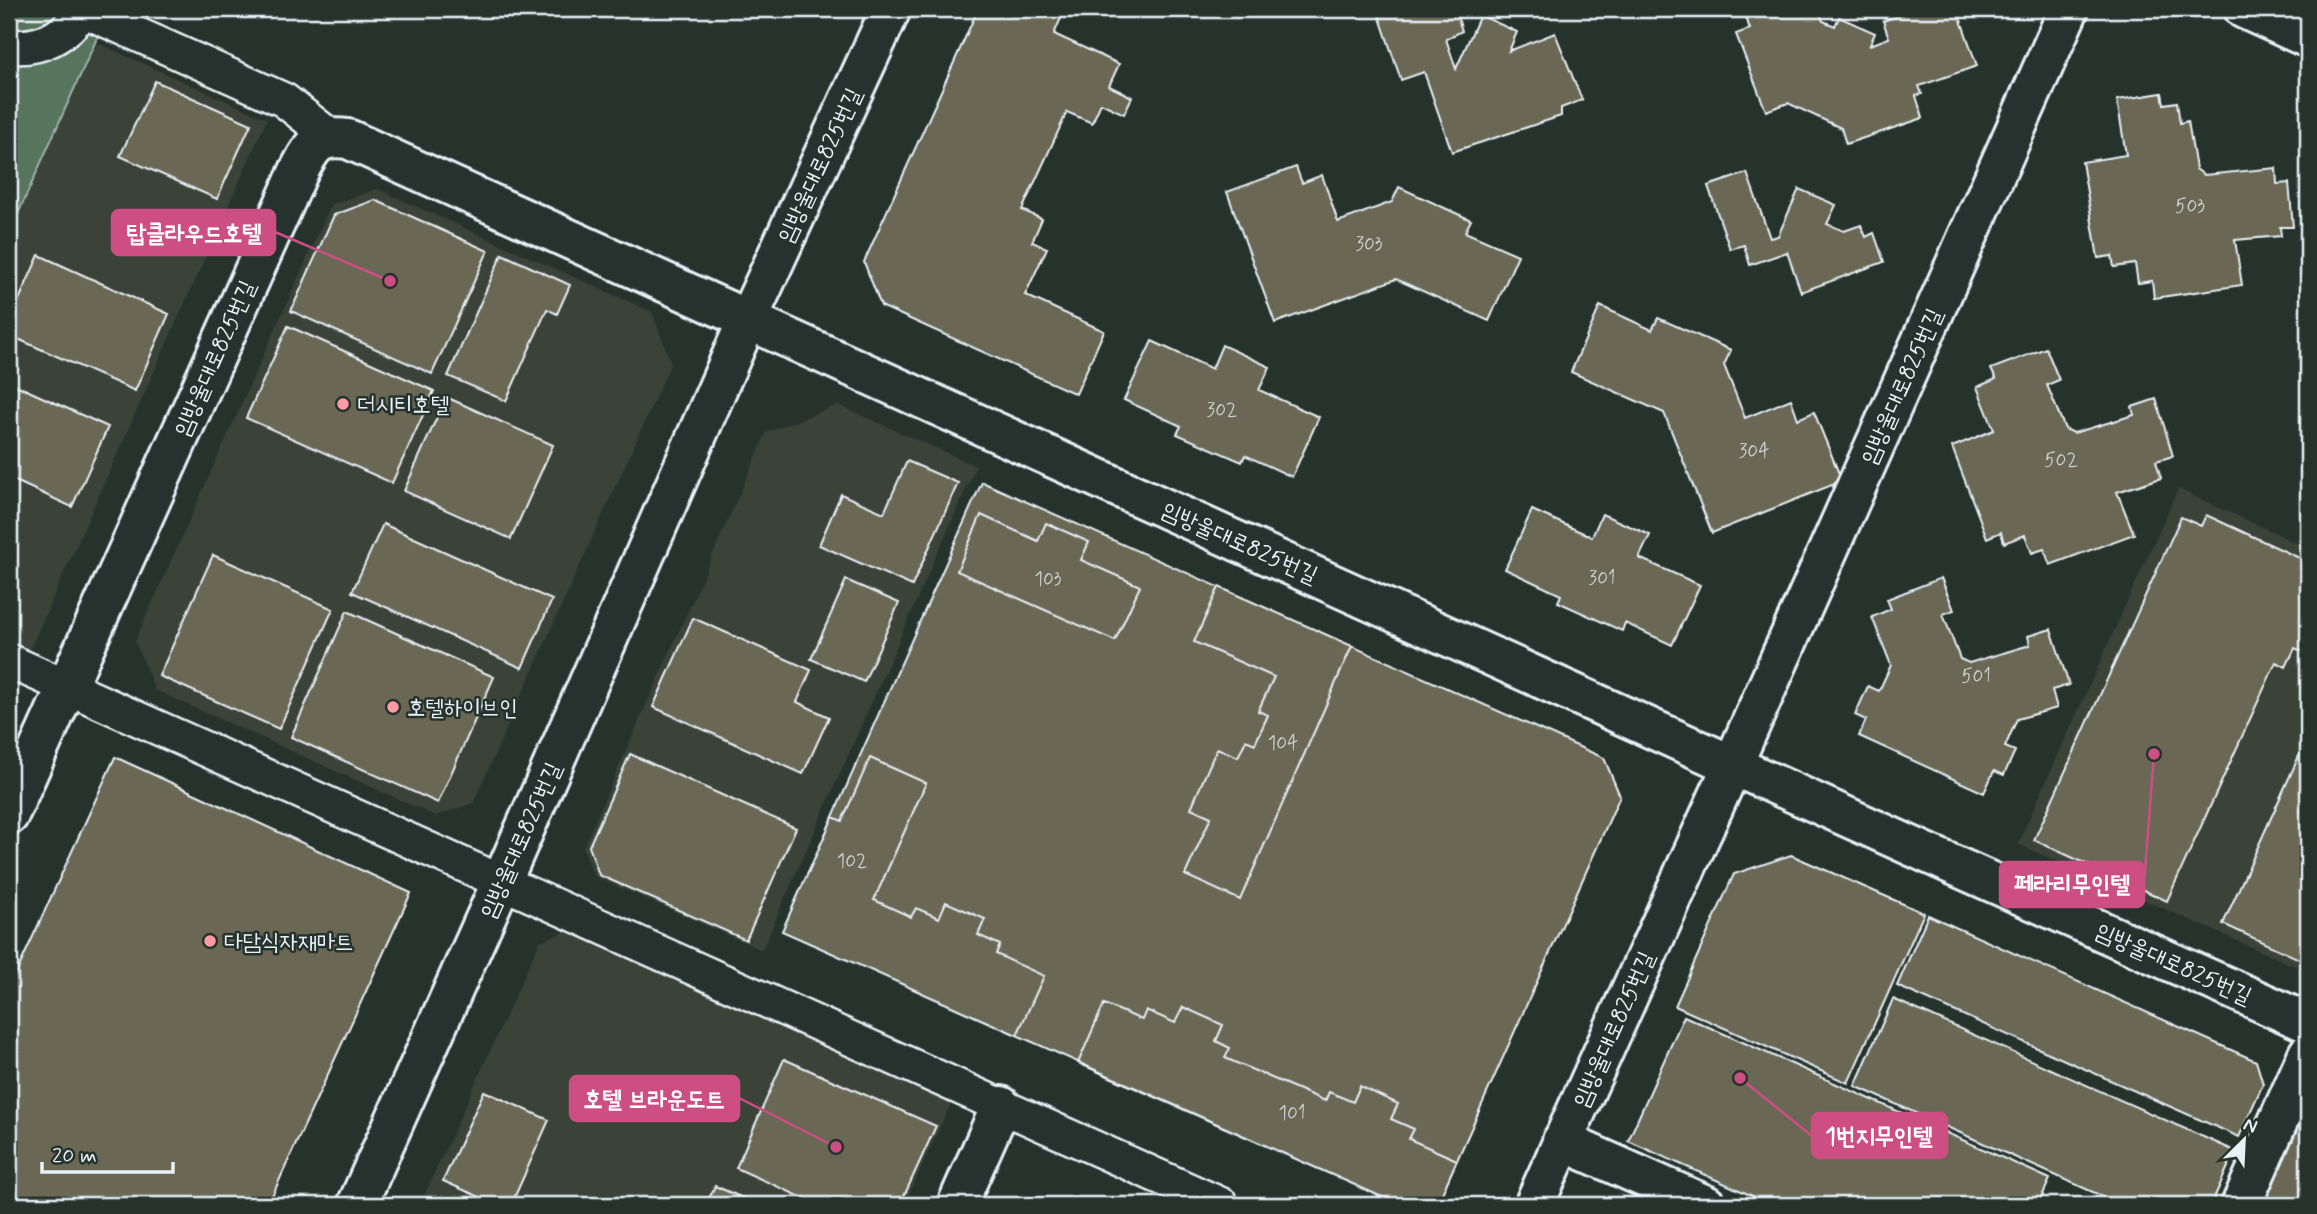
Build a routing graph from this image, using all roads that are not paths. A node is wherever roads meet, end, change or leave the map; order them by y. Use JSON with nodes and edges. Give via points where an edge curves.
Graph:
{"nodes":[{"id":1,"x":84,"y":9,"type":"edge"},
{"id":2,"x":891,"y":9,"type":"edge"},
{"id":3,"x":2069,"y":9,"type":"edge"},
{"id":4,"x":2244,"y":9,"type":"edge"},
{"id":5,"x":2308,"y":38,"type":"edge"},
{"id":6,"x":9,"y":46,"type":"edge"},
{"id":7,"x":331,"y":137,"type":"junction"},
{"id":8,"x":747,"y":321,"type":"junction"},
{"id":9,"x":9,"y":661,"type":"edge"},
{"id":10,"x":66,"y":687,"type":"junction"},
{"id":11,"x":1734,"y":764,"type":"junction"},
{"id":12,"x":9,"y":815,"type":"edge"},
{"id":13,"x":502,"y":881,"type":"junction"},
{"id":14,"x":2308,"y":1023,"type":"edge"},
{"id":15,"x":2308,"y":1054,"type":"edge"},
{"id":16,"x":1001,"y":1106,"type":"junction"},
{"id":17,"x":1562,"y":1141,"type":"junction"},
{"id":18,"x":357,"y":1205,"type":"edge"},
{"id":19,"x":957,"y":1205,"type":"edge"},
{"id":20,"x":1222,"y":1205,"type":"edge"},
{"id":21,"x":1534,"y":1205,"type":"edge"},
{"id":22,"x":1706,"y":1205,"type":"edge"},
{"id":23,"x":2241,"y":1205,"type":"edge"}],
"edges":[{"from":1,"to":6,"type":"street","via":[[59,36],[40,44]]},
{"from":1,"to":7,"type":"street","via":[[284,100]]},
{"from":2,"to":8,"type":"street","name":"임방울대로825번길"},
{"from":3,"to":11,"type":"street","name":"임방울대로825번길"},
{"from":4,"to":5,"type":"street"},
{"from":7,"to":8,"type":"street","name":"임방울대로825번길","via":[[348,139]]},
{"from":7,"to":10,"type":"street","name":"임방울대로825번길","via":[[312,146],[299,171]]},
{"from":8,"to":11,"type":"street","name":"임방울대로825번길"},
{"from":8,"to":13,"type":"street","name":"임방울대로825번길"},
{"from":9,"to":10,"type":"street"},
{"from":10,"to":12,"type":"street","name":"임방울대로825번길"},
{"from":10,"to":13,"type":"street"},
{"from":11,"to":14,"type":"street","name":"임방울대로825번길"},
{"from":11,"to":17,"type":"street","name":"임방울대로825번길"},
{"from":13,"to":16,"type":"street"},
{"from":13,"to":18,"type":"street","name":"임방울대로825번길"},
{"from":15,"to":23,"type":"street"},
{"from":16,"to":19,"type":"street"},
{"from":16,"to":20,"type":"street"},
{"from":17,"to":21,"type":"street","name":"임방울대로825번길"},
{"from":17,"to":22,"type":"street"}]}
